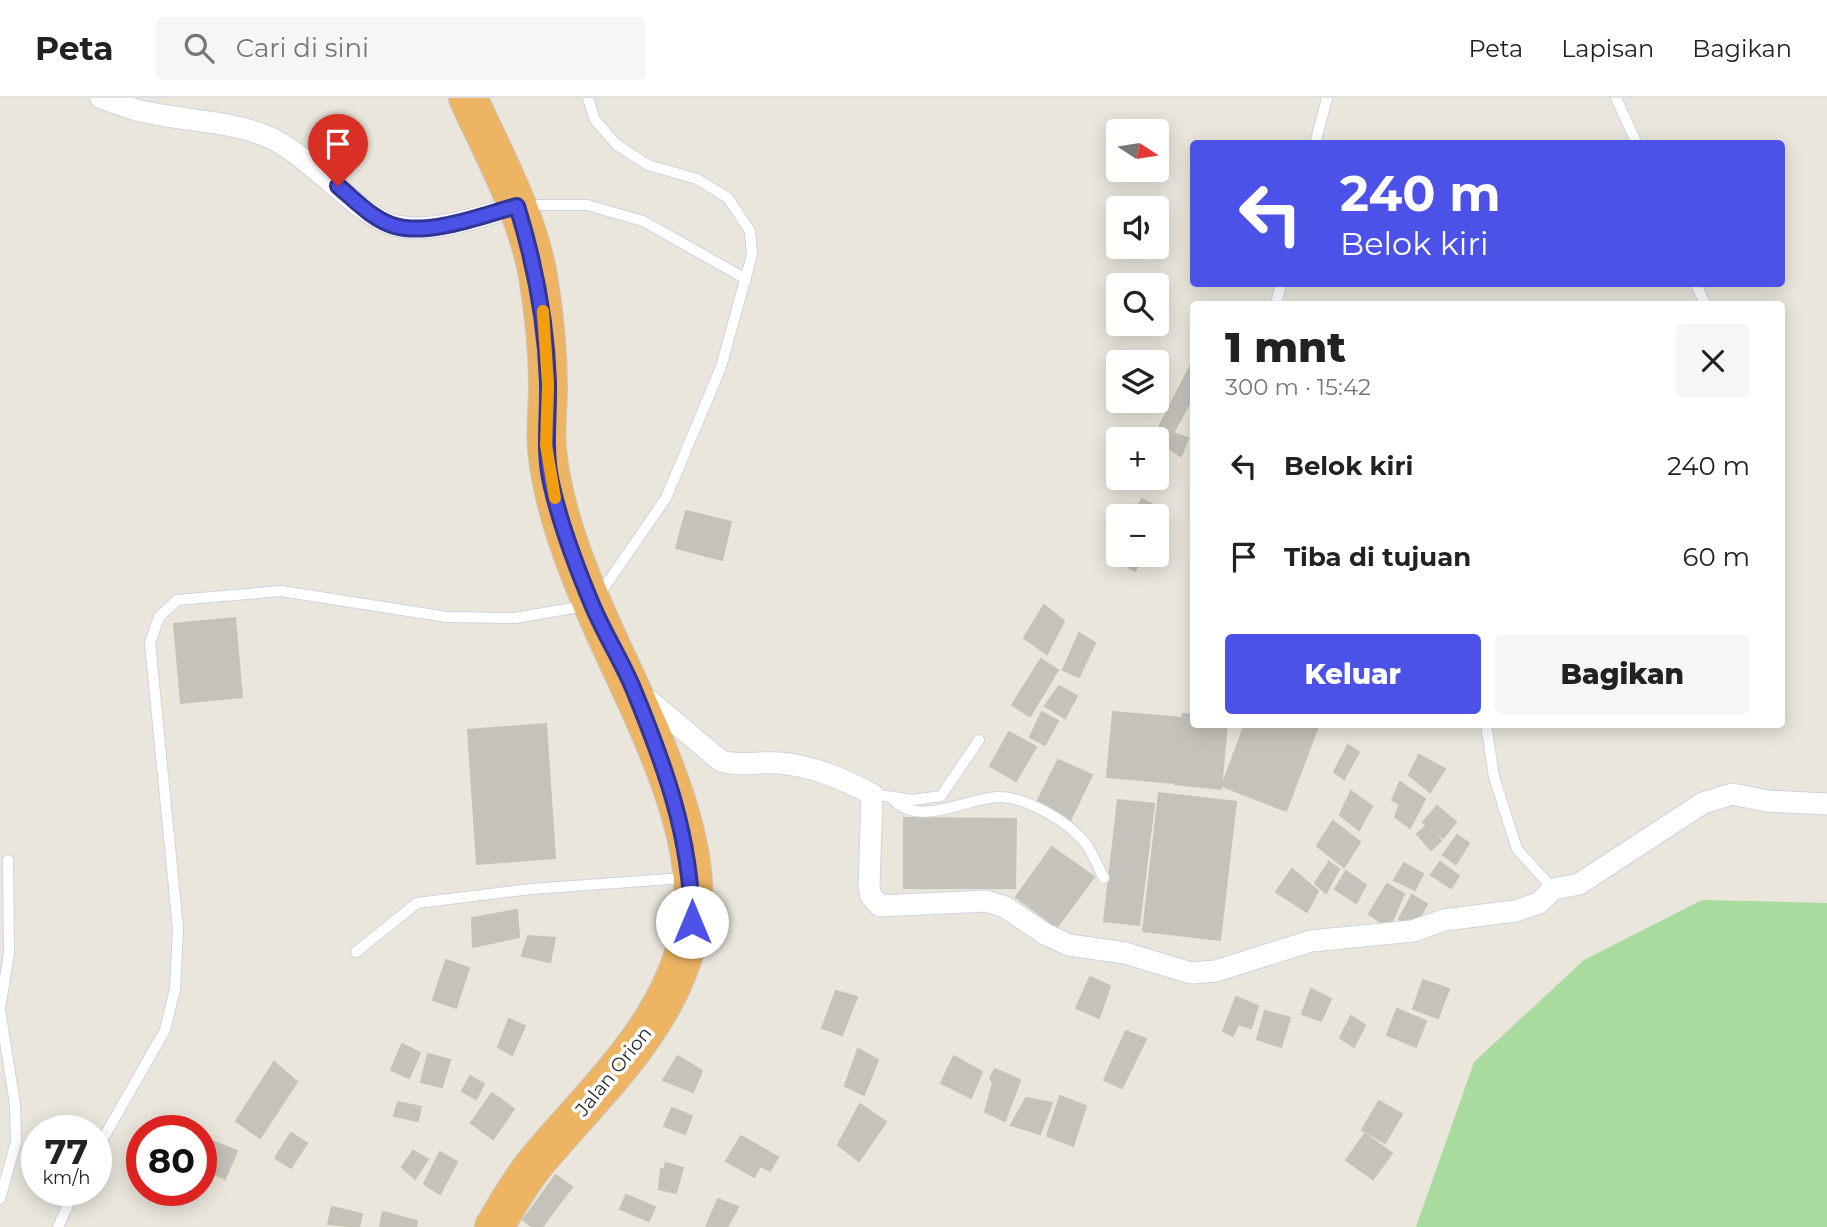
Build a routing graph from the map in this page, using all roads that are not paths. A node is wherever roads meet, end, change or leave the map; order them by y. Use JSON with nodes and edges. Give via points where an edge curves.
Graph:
{"nodes":[{"id":1,"x":101,"y":98,"type":"edge"},
{"id":2,"x":468,"y":98,"type":"edge"},
{"id":3,"x":588,"y":98,"type":"edge"},
{"id":4,"x":1327,"y":98,"type":"edge"},
{"id":5,"x":1616,"y":98,"type":"edge"},
{"id":6,"x":1316,"y":140,"type":"edge"},
{"id":7,"x":1635,"y":140,"type":"edge"},
{"id":8,"x":517,"y":206,"type":"junction"},
{"id":9,"x":746,"y":279,"type":"junction"},
{"id":10,"x":592,"y":604,"type":"junction"},
{"id":11,"x":633,"y":687,"type":"junction"},
{"id":12,"x":1487,"y":728,"type":"edge"},
{"id":13,"x":979,"y":740,"type":"dead end"},
{"id":14,"x":881,"y":795,"type":"junction"},
{"id":15,"x":1827,"y":804,"type":"edge"},
{"id":16,"x":8,"y":860,"type":"dead end"},
{"id":17,"x":691,"y":877,"type":"junction"},
{"id":18,"x":1104,"y":878,"type":"dead end"},
{"id":19,"x":1553,"y":889,"type":"junction"},
{"id":20,"x":355,"y":952,"type":"dead end"},
{"id":21,"x":0,"y":1010,"type":"edge"},
{"id":22,"x":112,"y":1123,"type":"edge"},
{"id":23,"x":0,"y":1199,"type":"edge"},
{"id":24,"x":68,"y":1206,"type":"edge"},
{"id":25,"x":58,"y":1227,"type":"edge"},
{"id":26,"x":494,"y":1227,"type":"edge"}],
"edges":[{"from":1,"to":8,"type":"street","via":[[142,111],[218,122],[267,136],[305,159],[370,213],[396,226],[436,227]]},
{"from":2,"to":8,"type":"highway","name":"Jalan Orion"},
{"from":3,"to":9,"type":"lane","via":[[595,120],[617,145],[648,165],[697,179],[728,198],[750,231],[752,255]]},
{"from":4,"to":6,"type":"lane"},
{"from":5,"to":7,"type":"lane"},
{"from":8,"to":9,"type":"lane","via":[[587,205],[643,221]]},
{"from":8,"to":10,"type":"highway","name":"Jalan Orion","via":[[537,273],[544,322],[546,445],[552,487]]},
{"from":9,"to":10,"type":"lane","via":[[722,367],[666,498]]},
{"from":10,"to":11,"type":"highway","name":"Jalan Orion"},
{"from":10,"to":22,"type":"lane","via":[[515,618],[447,617],[281,591],[177,600],[159,617],[150,643],[178,929],[175,989],[166,1030]]},
{"from":11,"to":14,"type":"street","via":[[721,761],[807,768]]},
{"from":11,"to":17,"type":"highway","name":"Jalan Orion","via":[[672,795]]},
{"from":12,"to":19,"type":"lane","via":[[1494,777],[1517,849]]},
{"from":13,"to":14,"type":"lane","via":[[941,796],[913,800]]},
{"from":14,"to":18,"type":"lane","via":[[910,812],[977,799],[1014,799],[1076,834]]},
{"from":14,"to":19,"type":"street","via":[[869,887],[880,906],[986,901],[1005,907],[1069,945],[1125,953],[1191,972],[1216,971],[1311,941],[1413,931],[1444,920],[1515,911],[1539,903]]},
{"from":15,"to":19,"type":"street","via":[[1732,794],[1703,803],[1579,884]]},
{"from":16,"to":21,"type":"lane","via":[[10,928]]},
{"from":17,"to":20,"type":"lane","via":[[417,903]]},
{"from":17,"to":26,"type":"highway","name":"Jalan Orion","via":[[692,922],[668,998],[645,1037],[536,1163]]},
{"from":21,"to":23,"type":"lane","via":[[15,1104],[16,1142]]},
{"from":24,"to":25,"type":"lane"}]}
